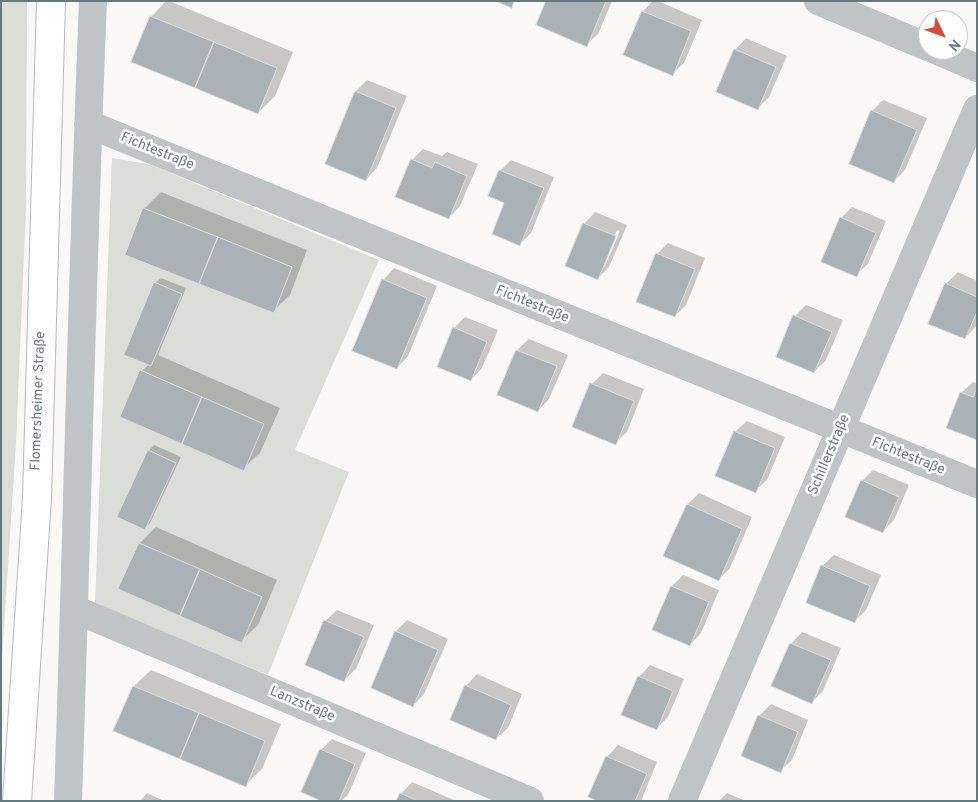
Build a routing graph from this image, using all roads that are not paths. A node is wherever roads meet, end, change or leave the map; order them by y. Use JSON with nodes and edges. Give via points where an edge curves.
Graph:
{"nodes":[{"id":1,"x":51,"y":1,"type":"edge"},
{"id":2,"x":93,"y":1,"type":"edge"},
{"id":3,"x":818,"y":1,"type":"edge"},
{"id":4,"x":918,"y":43,"type":"edge"},
{"id":5,"x":958,"y":60,"type":"edge"},
{"id":6,"x":977,"y":68,"type":"edge"},
{"id":7,"x":977,"y":109,"type":"edge"},
{"id":8,"x":88,"y":124,"type":"junction"},
{"id":9,"x":840,"y":430,"type":"junction"},
{"id":10,"x":977,"y":484,"type":"edge"},
{"id":11,"x":74,"y":609,"type":"junction"},
{"id":12,"x":12,"y":786,"type":"edge"},
{"id":13,"x":68,"y":801,"type":"edge"},
{"id":14,"x":530,"y":801,"type":"edge"},
{"id":15,"x":682,"y":801,"type":"edge"}],
"edges":[{"from":1,"to":12,"type":"main road","name":"Flomersheimer Straße","via":[[37,498]]},
{"from":2,"to":8,"type":"street"},
{"from":3,"to":4,"type":"street"},
{"from":5,"to":6,"type":"street"},
{"from":7,"to":9,"type":"street","name":"Schillerstraße"},
{"from":8,"to":9,"type":"street","name":"Fichtestraße"},
{"from":8,"to":11,"type":"street"},
{"from":9,"to":10,"type":"street","name":"Fichtestraße"},
{"from":9,"to":15,"type":"street","name":"Schillerstraße"},
{"from":11,"to":13,"type":"street"},
{"from":11,"to":14,"type":"street","name":"Lanzstraße"}]}
